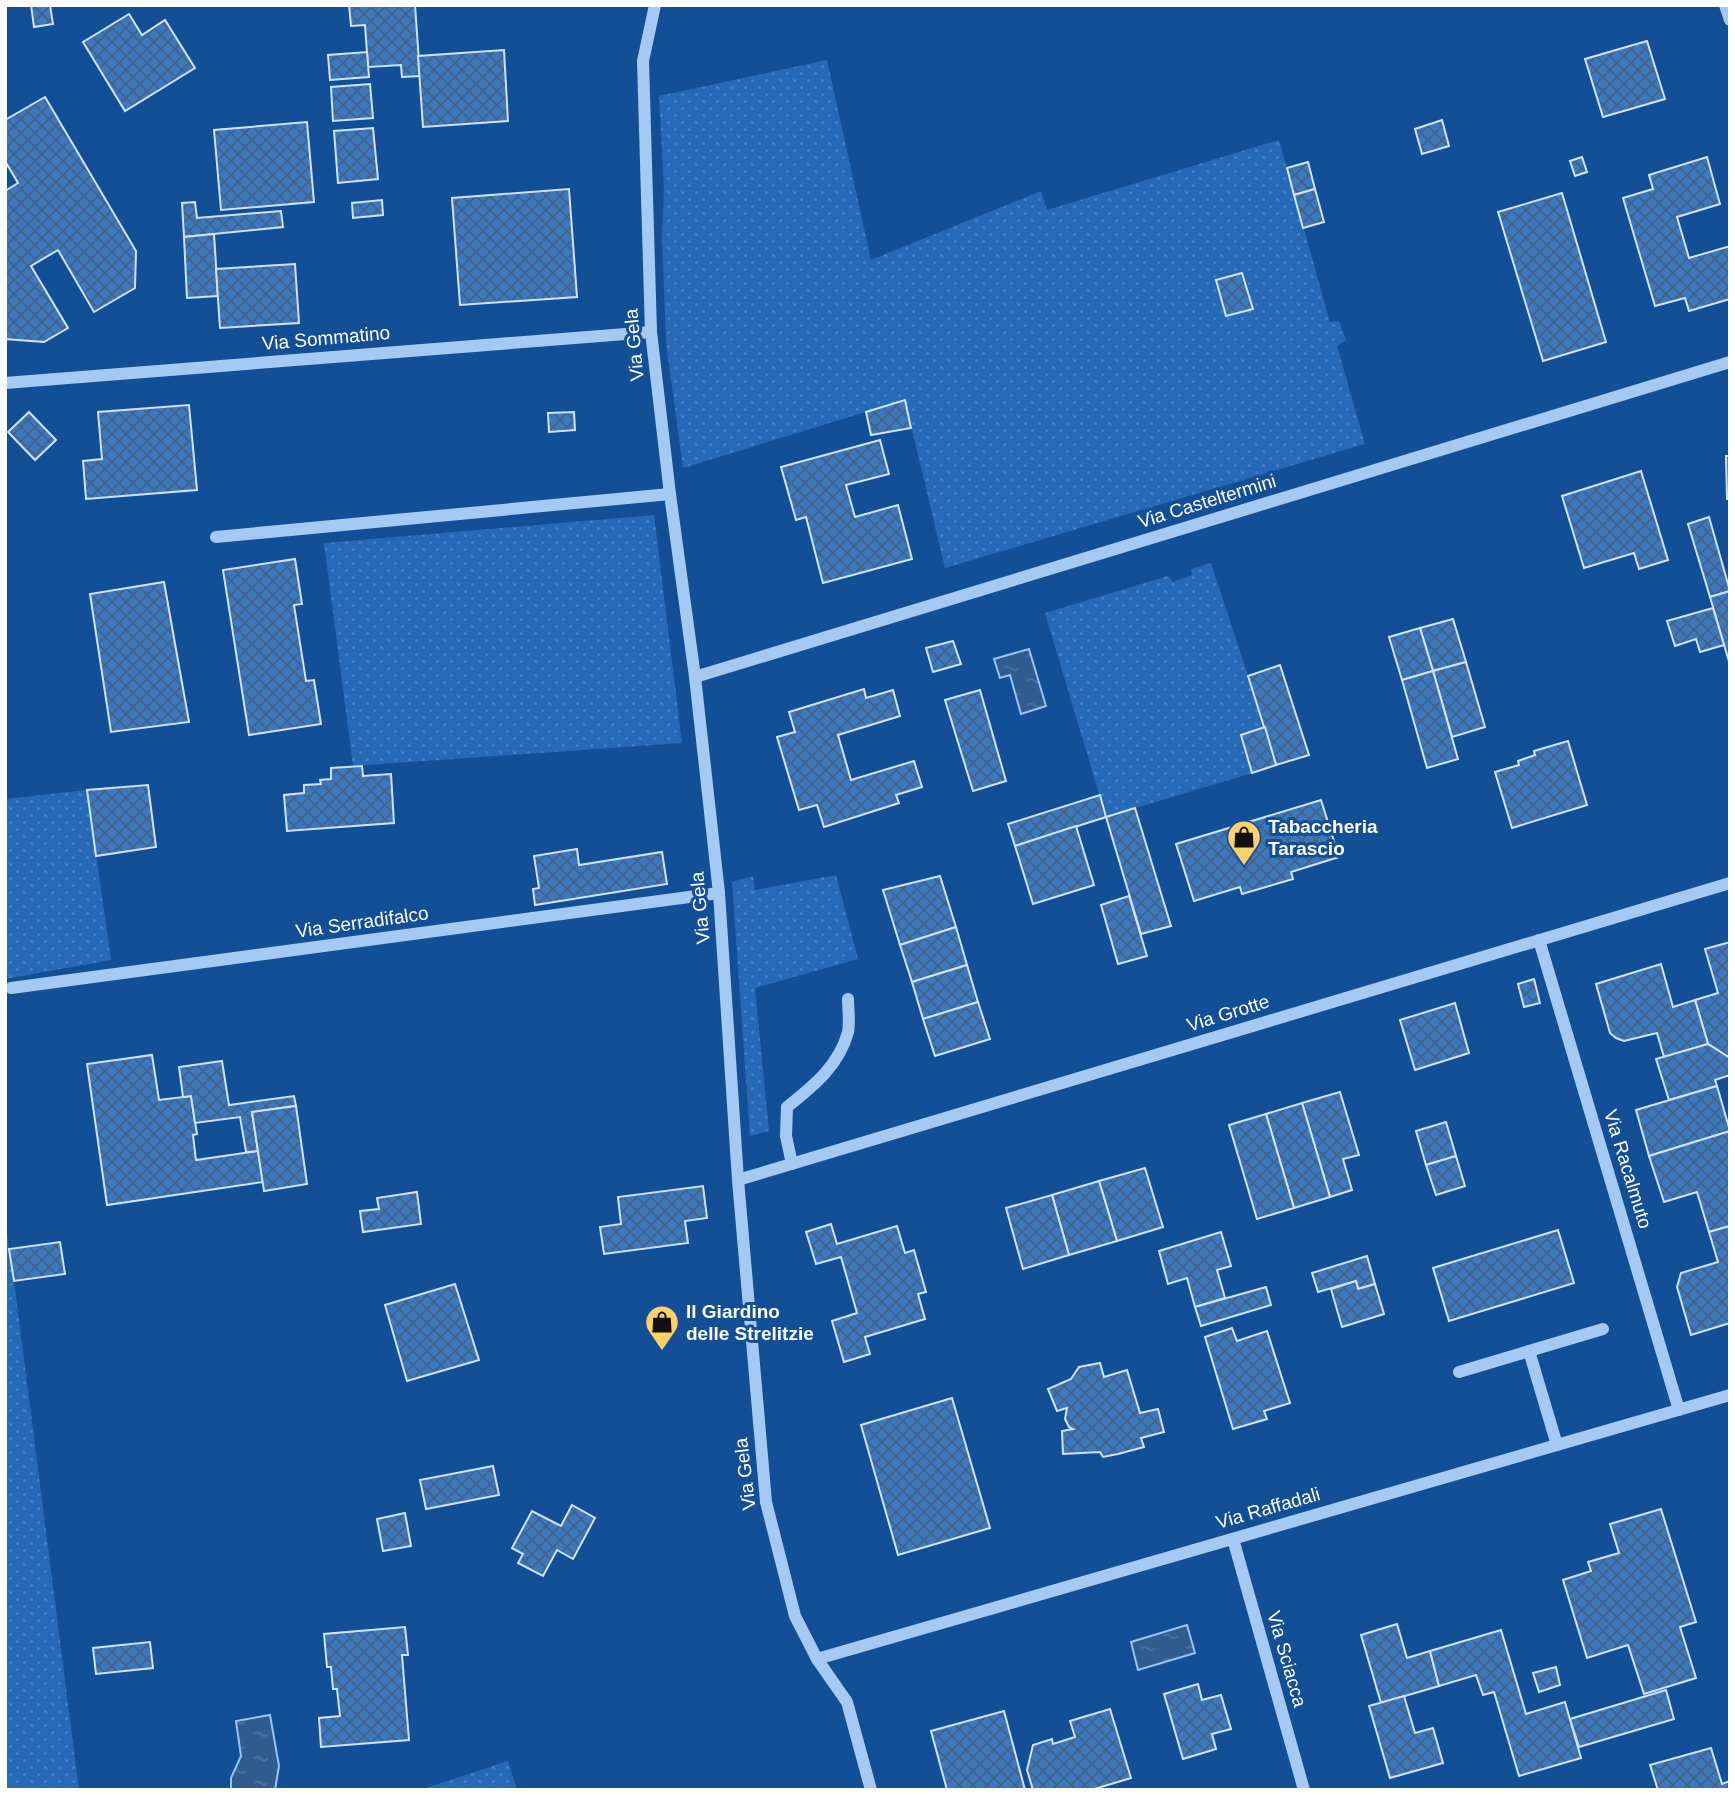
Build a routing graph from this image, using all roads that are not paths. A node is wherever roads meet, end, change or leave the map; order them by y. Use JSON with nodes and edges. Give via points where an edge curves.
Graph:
{"nodes":[{"id":1,"x":655,"y":5,"type":"edge"},
{"id":2,"x":1725,"y":5,"type":"edge"},
{"id":3,"x":1730,"y":20,"type":"edge"},
{"id":4,"x":651,"y":332,"type":"junction"},
{"id":5,"x":1730,"y":362,"type":"edge"},
{"id":6,"x":5,"y":383,"type":"edge"},
{"id":7,"x":670,"y":494,"type":"junction"},
{"id":8,"x":216,"y":537,"type":"dead end"},
{"id":9,"x":695,"y":677,"type":"junction"},
{"id":10,"x":1730,"y":883,"type":"edge"},
{"id":11,"x":719,"y":894,"type":"junction"},
{"id":12,"x":1539,"y":940,"type":"junction"},
{"id":13,"x":11,"y":988,"type":"dead end"},
{"id":14,"x":848,"y":999,"type":"dead end"},
{"id":15,"x":792,"y":1164,"type":"junction"},
{"id":16,"x":738,"y":1180,"type":"junction"},
{"id":17,"x":1603,"y":1329,"type":"dead end"},
{"id":18,"x":1529,"y":1351,"type":"junction"},
{"id":19,"x":1458,"y":1372,"type":"dead end"},
{"id":20,"x":1730,"y":1395,"type":"edge"},
{"id":21,"x":1679,"y":1410,"type":"junction"},
{"id":22,"x":1557,"y":1445,"type":"junction"},
{"id":23,"x":1233,"y":1539,"type":"junction"},
{"id":24,"x":817,"y":1659,"type":"junction"},
{"id":25,"x":872,"y":1790,"type":"edge"},
{"id":26,"x":1304,"y":1790,"type":"edge"}],
"edges":[{"from":1,"to":4,"type":"street","name":"Via Gela","via":[[643,61]]},
{"from":2,"to":3,"type":"street"},
{"from":4,"to":6,"type":"street","name":"Via Sommatino"},
{"from":4,"to":7,"type":"street","name":"Via Gela"},
{"from":5,"to":9,"type":"street","name":"Via Casteltermini"},
{"from":7,"to":8,"type":"street"},
{"from":7,"to":9,"type":"street","name":"Via Gela"},
{"from":9,"to":11,"type":"street","name":"Via Gela"},
{"from":10,"to":12,"type":"street","name":"Via Grotte"},
{"from":11,"to":13,"type":"street","name":"Via Serradifalco"},
{"from":11,"to":16,"type":"street","name":"Via Gela"},
{"from":12,"to":15,"type":"street","name":"Via Grotte"},
{"from":12,"to":21,"type":"street","name":"Via Racalmuto"},
{"from":14,"to":15,"type":"street","via":[[848,1030],[836,1062],[787,1107],[786,1136]]},
{"from":15,"to":16,"type":"street","name":"Via Grotte"},
{"from":16,"to":24,"type":"street","name":"Via Gela","via":[[766,1502],[795,1616]]},
{"from":17,"to":18,"type":"street"},
{"from":18,"to":19,"type":"street"},
{"from":18,"to":22,"type":"street"},
{"from":20,"to":21,"type":"street","name":"Via Raffadali"},
{"from":21,"to":22,"type":"street","name":"Via Raffadali"},
{"from":22,"to":23,"type":"street","name":"Via Raffadali"},
{"from":23,"to":24,"type":"street","name":"Via Raffadali"},
{"from":23,"to":26,"type":"street","name":"Via Sciacca"},
{"from":24,"to":25,"type":"street","name":"Via Gela","via":[[846,1702]]}]}
